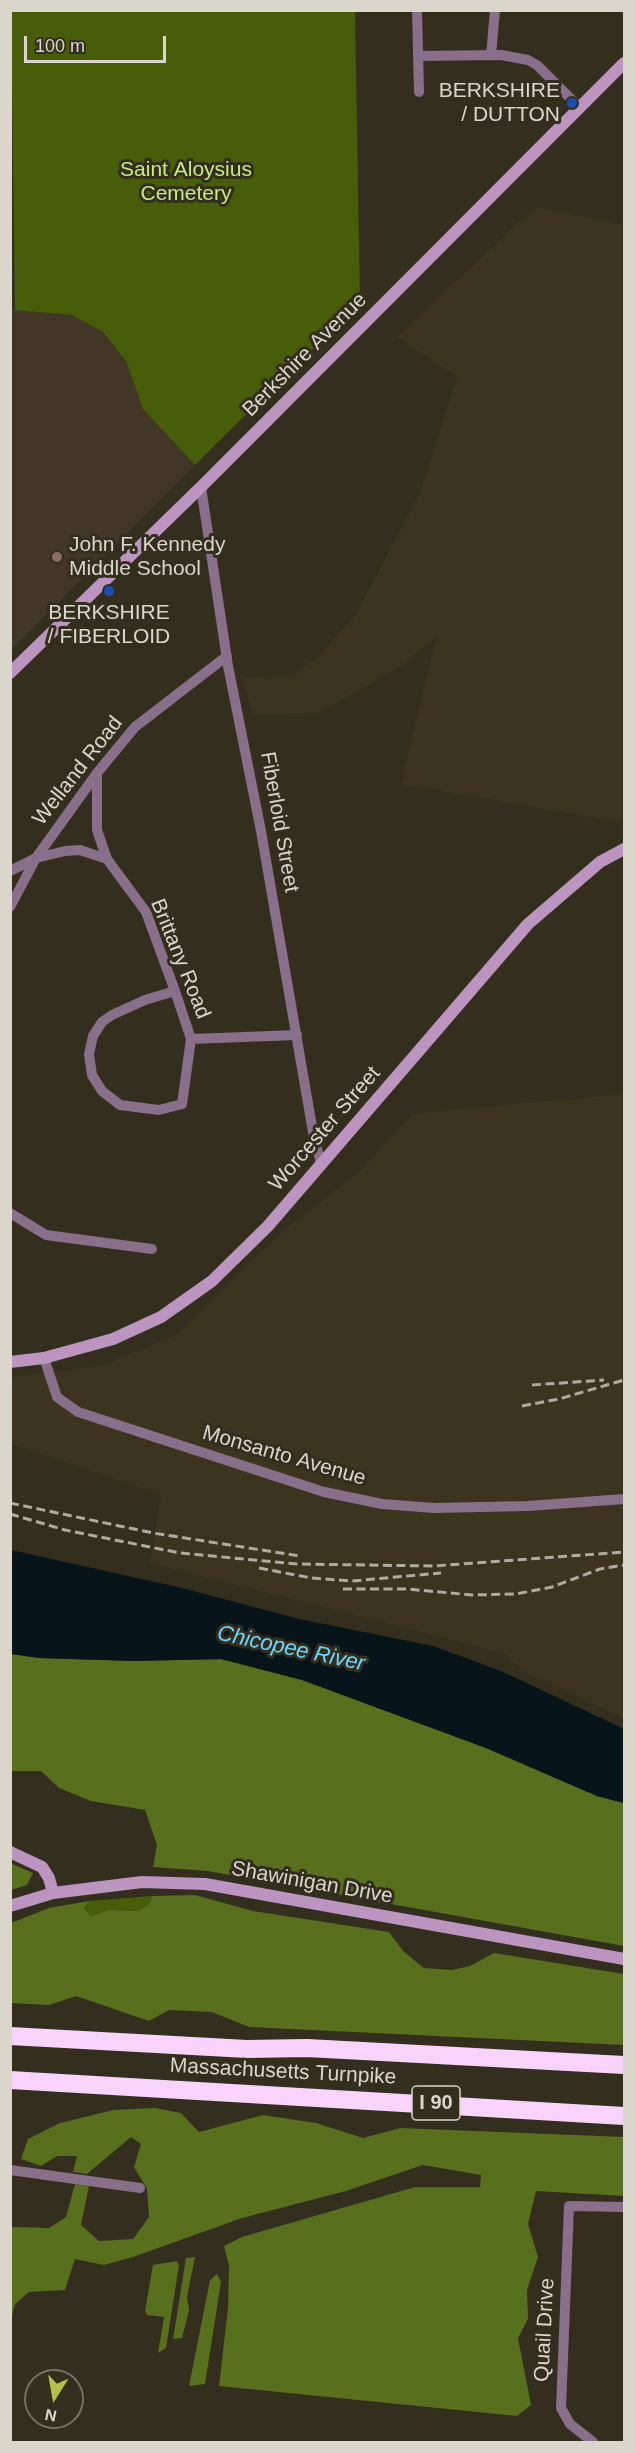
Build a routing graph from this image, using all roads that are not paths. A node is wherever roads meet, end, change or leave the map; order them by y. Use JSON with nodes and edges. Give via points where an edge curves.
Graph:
{"nodes":[{"id":1,"x":417,"y":10,"type":"edge"},
{"id":2,"x":495,"y":10,"type":"edge"},
{"id":3,"x":491,"y":55,"type":"junction"},
{"id":4,"x":418,"y":56,"type":"junction"},
{"id":5,"x":624,"y":63,"type":"edge"},
{"id":6,"x":419,"y":92,"type":"dead end"},
{"id":7,"x":580,"y":108,"type":"junction"},
{"id":8,"x":201,"y":487,"type":"junction"},
{"id":9,"x":227,"y":656,"type":"junction"},
{"id":10,"x":10,"y":673,"type":"edge"},
{"id":11,"x":98,"y":773,"type":"junction"},
{"id":12,"x":624,"y":849,"type":"edge"},
{"id":13,"x":36,"y":858,"type":"junction"},
{"id":14,"x":107,"y":859,"type":"junction"},
{"id":15,"x":10,"y":871,"type":"edge"},
{"id":16,"x":10,"y":907,"type":"edge"},
{"id":17,"x":175,"y":991,"type":"junction"},
{"id":18,"x":297,"y":1035,"type":"junction"},
{"id":19,"x":191,"y":1039,"type":"junction"},
{"id":20,"x":321,"y":1163,"type":"junction"},
{"id":21,"x":10,"y":1213,"type":"edge"},
{"id":22,"x":152,"y":1249,"type":"dead end"},
{"id":23,"x":44,"y":1358,"type":"junction"},
{"id":24,"x":10,"y":1362,"type":"edge"},
{"id":25,"x":624,"y":1499,"type":"edge"},
{"id":26,"x":10,"y":1852,"type":"edge"},
{"id":27,"x":53,"y":1893,"type":"junction"},
{"id":28,"x":10,"y":1906,"type":"edge"},
{"id":29,"x":624,"y":1959,"type":"edge"},
{"id":30,"x":10,"y":2036,"type":"edge"},
{"id":31,"x":624,"y":2065,"type":"edge"},
{"id":32,"x":10,"y":2080,"type":"edge"},
{"id":33,"x":624,"y":2116,"type":"edge"},
{"id":34,"x":10,"y":2170,"type":"edge"},
{"id":35,"x":140,"y":2188,"type":"dead end"},
{"id":36,"x":624,"y":2207,"type":"edge"},
{"id":37,"x":593,"y":2442,"type":"edge"}],
"edges":[{"from":1,"to":4,"type":"street"},
{"from":2,"to":3,"type":"street"},
{"from":3,"to":4,"type":"street"},
{"from":3,"to":7,"type":"street","via":[[537,65]]},
{"from":4,"to":6,"type":"street"},
{"from":5,"to":7,"type":"main road","name":"Berkshire Avenue"},
{"from":7,"to":8,"type":"main road","name":"Berkshire Avenue"},
{"from":8,"to":9,"type":"street","name":"Fiberloid Street"},
{"from":8,"to":10,"type":"main road","name":"Berkshire Avenue"},
{"from":9,"to":11,"type":"street","name":"Welland Road","via":[[135,727]]},
{"from":9,"to":18,"type":"street","name":"Fiberloid Street"},
{"from":11,"to":13,"type":"street","name":"Welland Road"},
{"from":11,"to":14,"type":"street","name":"Brittany Road","via":[[97,830]]},
{"from":12,"to":20,"type":"main road","name":"Worcester Street","via":[[600,862],[528,924]]},
{"from":13,"to":14,"type":"street","via":[[80,850]]},
{"from":13,"to":15,"type":"street"},
{"from":13,"to":16,"type":"street","name":"Welland Road"},
{"from":14,"to":17,"type":"street","name":"Brittany Road","via":[[146,912]]},
{"from":17,"to":19,"type":"street","name":"Brittany Road"},
{"from":17,"to":19,"type":"street","name":"Brittany Road","via":[[145,1000],[102,1022],[88,1054],[92,1075],[102,1091],[120,1105],[173,1108],[185,1098]]},
{"from":18,"to":19,"type":"street"},
{"from":18,"to":20,"type":"street","name":"Fiberloid Street"},
{"from":20,"to":23,"type":"main road","name":"Worcester Street","via":[[250,1246],[190,1298],[154,1321],[113,1339]]},
{"from":21,"to":22,"type":"street","via":[[46,1234]]},
{"from":23,"to":24,"type":"main road","name":"Worcester Street"},
{"from":23,"to":25,"type":"street","name":"Monsanto Avenue","via":[[57,1397],[78,1412],[324,1492],[382,1504],[434,1508]]},
{"from":26,"to":27,"type":"main road","via":[[42,1867]]},
{"from":27,"to":28,"type":"main road","name":"Shawinigan Drive"},
{"from":27,"to":29,"type":"main road","name":"Shawinigan Drive","via":[[142,1882],[205,1884]]},
{"from":30,"to":31,"type":"highway","name":"Massachusetts Turnpike","number":"I 90"},
{"from":32,"to":33,"type":"highway","name":"Massachusetts Turnpike","number":"I 90"},
{"from":34,"to":35,"type":"street"},
{"from":36,"to":37,"type":"street","name":"Quail Drive","via":[[568,2206],[561,2408],[570,2424]]}]}
